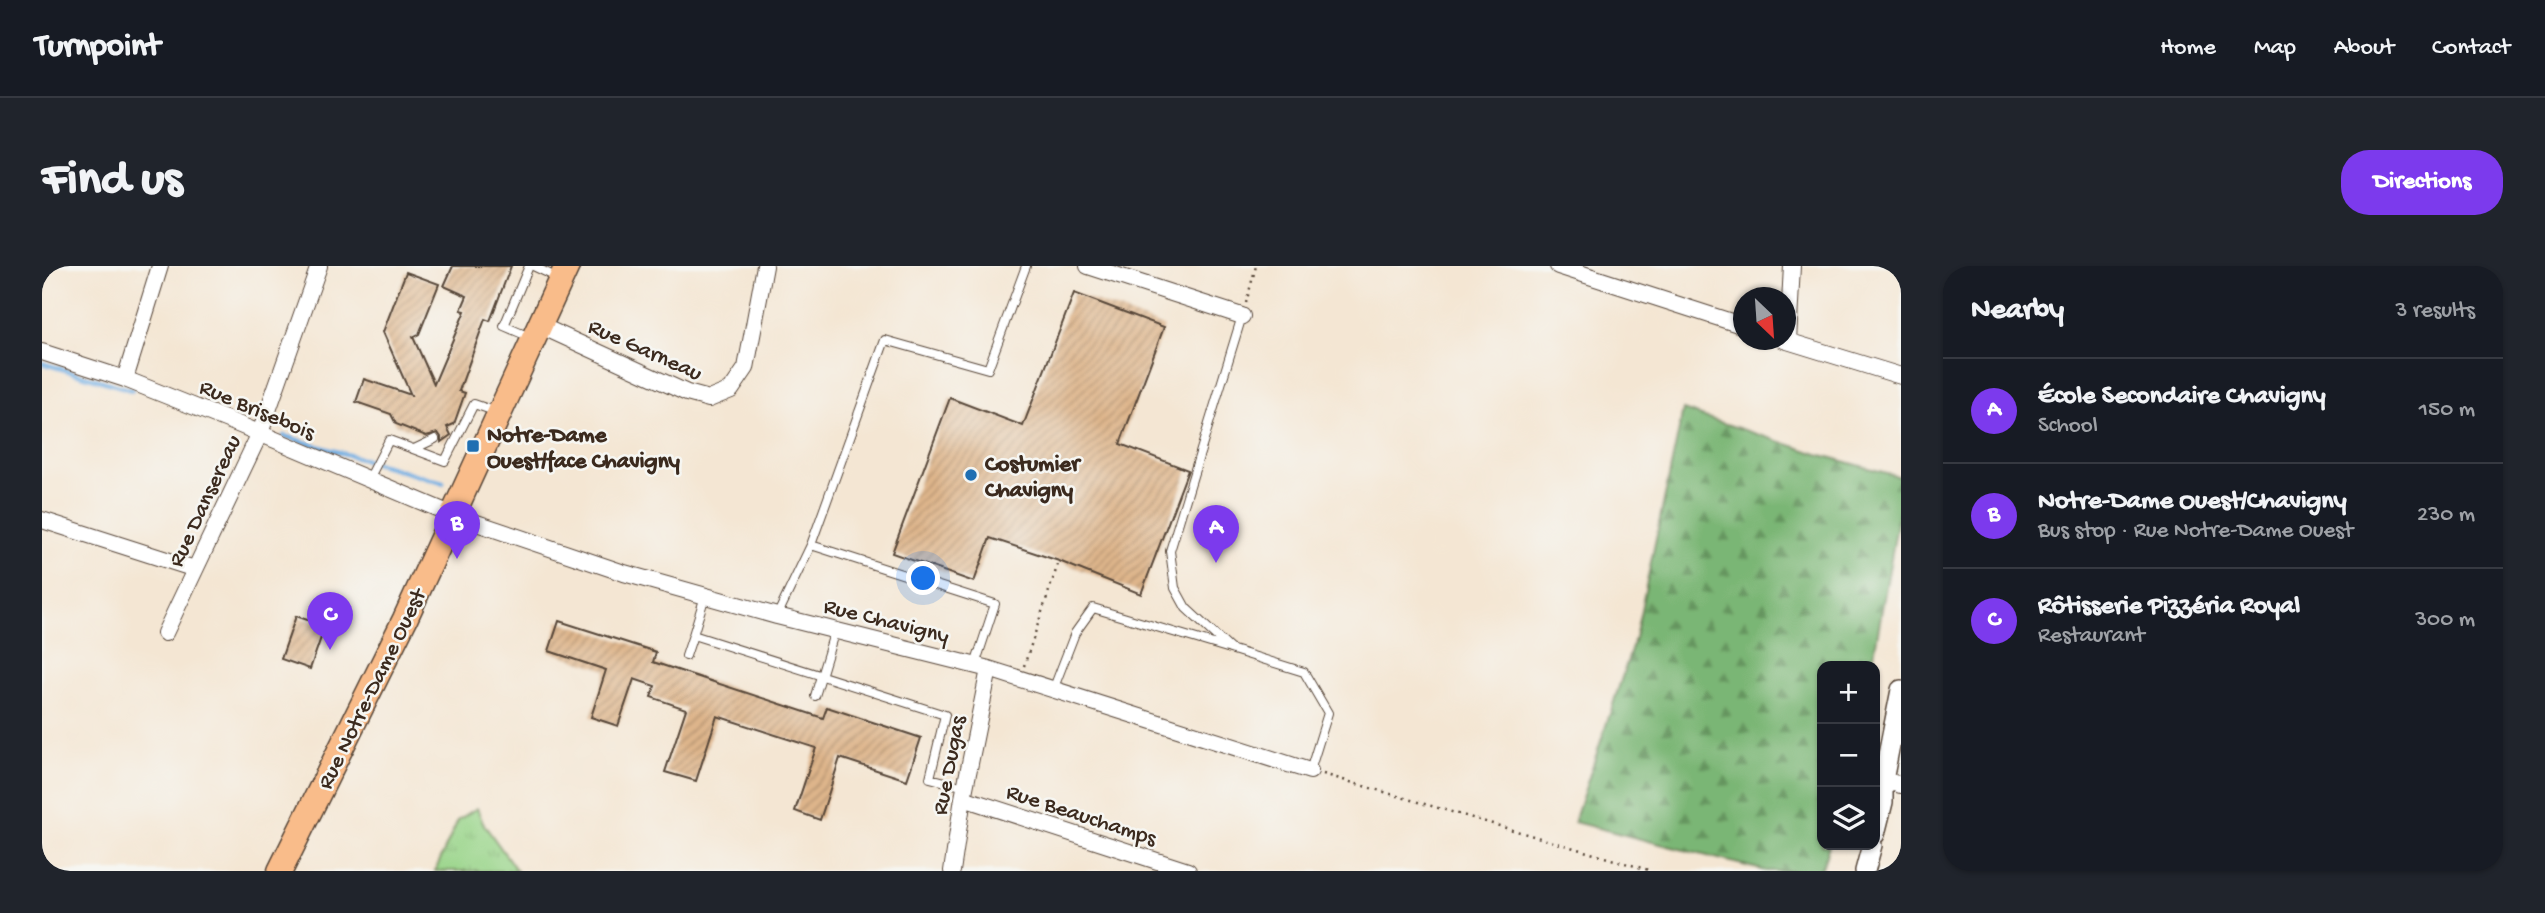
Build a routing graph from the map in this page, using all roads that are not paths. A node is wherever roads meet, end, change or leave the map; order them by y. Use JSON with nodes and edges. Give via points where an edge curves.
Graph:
{"nodes":[{"id":1,"x":160,"y":266,"type":"edge"},
{"id":2,"x":319,"y":266,"type":"edge"},
{"id":3,"x":531,"y":266,"type":"edge"},
{"id":4,"x":765,"y":266,"type":"edge"},
{"id":5,"x":1027,"y":266,"type":"edge"},
{"id":6,"x":1088,"y":266,"type":"edge"},
{"id":7,"x":1558,"y":266,"type":"edge"},
{"id":8,"x":1792,"y":266,"type":"edge"},
{"id":9,"x":564,"y":272,"type":"edge"},
{"id":10,"x":1790,"y":287,"type":"edge"},
{"id":11,"x":1242,"y":316,"type":"joint"},
{"id":12,"x":1733,"y":323,"type":"edge"},
{"id":13,"x":536,"y":332,"type":"junction"},
{"id":14,"x":1796,"y":343,"type":"edge"},
{"id":15,"x":42,"y":352,"type":"edge"},
{"id":16,"x":1901,"y":376,"type":"edge"},
{"id":17,"x":125,"y":379,"type":"junction"},
{"id":18,"x":499,"y":413,"type":"junction"},
{"id":19,"x":460,"y":432,"type":"junction"},
{"id":20,"x":260,"y":433,"type":"junction"},
{"id":21,"x":450,"y":433,"type":"dead end"},
{"id":22,"x":435,"y":439,"type":"dead end"},
{"id":23,"x":414,"y":449,"type":"junction"},
{"id":24,"x":368,"y":480,"type":"junction"},
{"id":25,"x":453,"y":516,"type":"junction"},
{"id":26,"x":42,"y":520,"type":"edge"},
{"id":27,"x":811,"y":545,"type":"junction"},
{"id":28,"x":195,"y":569,"type":"junction"},
{"id":29,"x":705,"y":596,"type":"junction"},
{"id":30,"x":777,"y":616,"type":"junction"},
{"id":31,"x":835,"y":630,"type":"junction"},
{"id":32,"x":165,"y":632,"type":"dead end"},
{"id":33,"x":693,"y":635,"type":"junction"},
{"id":34,"x":1230,"y":649,"type":"junction"},
{"id":35,"x":686,"y":656,"type":"dead end"},
{"id":36,"x":982,"y":667,"type":"junction"},
{"id":37,"x":821,"y":676,"type":"junction"},
{"id":38,"x":1053,"y":690,"type":"junction"},
{"id":39,"x":1901,"y":690,"type":"edge"},
{"id":40,"x":815,"y":696,"type":"dead end"},
{"id":41,"x":1310,"y":771,"type":"joint"},
{"id":42,"x":1886,"y":786,"type":"edge"},
{"id":43,"x":964,"y":792,"type":"junction"},
{"id":44,"x":313,"y":804,"type":"junction"},
{"id":45,"x":1880,"y":814,"type":"edge"},
{"id":46,"x":1859,"y":850,"type":"edge"},
{"id":47,"x":1871,"y":850,"type":"edge"},
{"id":48,"x":268,"y":871,"type":"edge"},
{"id":49,"x":280,"y":871,"type":"edge"},
{"id":50,"x":951,"y":871,"type":"edge"},
{"id":51,"x":1188,"y":871,"type":"edge"},
{"id":52,"x":1854,"y":871,"type":"edge"},
{"id":53,"x":1866,"y":871,"type":"edge"}],
"edges":[{"from":1,"to":17,"type":"street"},
{"from":2,"to":20,"type":"street","name":"Rue Dansereau"},
{"from":3,"to":9,"type":"lane"},
{"from":3,"to":13,"type":"lane","via":[[504,326]]},
{"from":4,"to":13,"type":"street","name":"Rue Garneau","via":[[746,368],[731,390],[709,399]]},
{"from":5,"to":27,"type":"lane","via":[[988,369],[886,340]]},
{"from":6,"to":11,"type":"street"},
{"from":7,"to":12,"type":"street"},
{"from":8,"to":10,"type":"street"},
{"from":9,"to":13,"type":"main road","name":"Rue Notre-Dame Ouest"},
{"from":11,"to":34,"type":"lane","via":[[1170,551],[1175,588],[1186,608]]},
{"from":13,"to":18,"type":"main road","name":"Rue Notre-Dame Ouest"},
{"from":14,"to":16,"type":"street"},
{"from":15,"to":17,"type":"street","name":"Rue Brisebois"},
{"from":17,"to":20,"type":"street","name":"Rue Brisebois"},
{"from":18,"to":19,"type":"lane","via":[[474,404]]},
{"from":18,"to":25,"type":"main road","name":"Rue Notre-Dame Ouest"},
{"from":19,"to":21,"type":"lane"},
{"from":19,"to":23,"type":"lane","via":[[445,461]]},
{"from":20,"to":24,"type":"street","name":"Rue Brisebois"},
{"from":20,"to":28,"type":"street","name":"Rue Dansereau"},
{"from":22,"to":23,"type":"lane"},
{"from":23,"to":24,"type":"lane","via":[[388,440]]},
{"from":24,"to":25,"type":"street","name":"Rue Brisebois"},
{"from":25,"to":29,"type":"street","name":"Rue Chavigny"},
{"from":25,"to":44,"type":"main road","name":"Rue Notre-Dame Ouest"},
{"from":26,"to":28,"type":"street"},
{"from":27,"to":30,"type":"lane"},
{"from":27,"to":36,"type":"lane","via":[[995,604]]},
{"from":28,"to":32,"type":"street","name":"Rue Dansereau"},
{"from":29,"to":30,"type":"street","name":"Rue Chavigny"},
{"from":29,"to":33,"type":"lane"},
{"from":30,"to":31,"type":"street","name":"Rue Chavigny"},
{"from":31,"to":36,"type":"street","name":"Rue Chavigny"},
{"from":31,"to":37,"type":"lane"},
{"from":33,"to":35,"type":"lane"},
{"from":33,"to":37,"type":"lane"},
{"from":34,"to":38,"type":"lane","via":[[1093,608],[1075,633]]},
{"from":34,"to":41,"type":"lane","via":[[1304,673],[1328,713]]},
{"from":36,"to":38,"type":"street","name":"Rue Chavigny"},
{"from":36,"to":43,"type":"street","name":"Rue Dugas"},
{"from":37,"to":40,"type":"lane"},
{"from":37,"to":43,"type":"lane","via":[[945,715],[930,778]]},
{"from":38,"to":41,"type":"street","name":"Rue Chavigny"},
{"from":39,"to":42,"type":"street"},
{"from":42,"to":45,"type":"street"},
{"from":43,"to":50,"type":"street","name":"Rue Dugas"},
{"from":43,"to":51,"type":"street","name":"Rue Beauchamps"},
{"from":44,"to":48,"type":"main road","name":"Rue Notre-Dame Ouest"},
{"from":44,"to":49,"type":"main road","name":"Rue Notre-Dame Ouest"},
{"from":46,"to":52,"type":"street"},
{"from":47,"to":53,"type":"street"}]}
